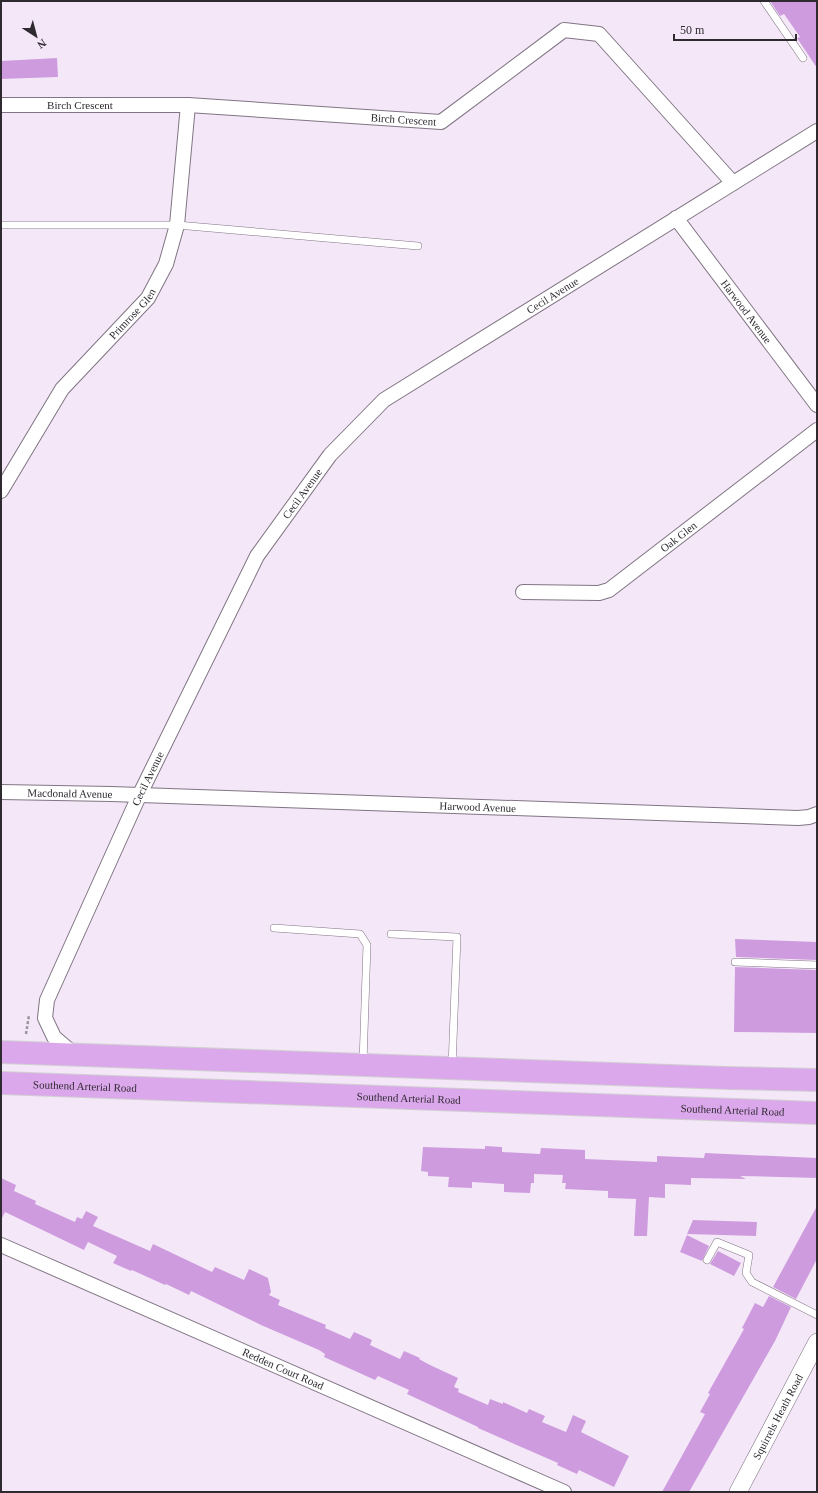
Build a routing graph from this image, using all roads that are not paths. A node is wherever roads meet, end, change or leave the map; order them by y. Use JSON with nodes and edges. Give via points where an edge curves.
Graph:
{"nodes":[{"id":1,"x":764,"y":1,"type":"edge"},
{"id":2,"x":803,"y":58,"type":"dead end"},
{"id":3,"x":1,"y":105,"type":"edge"},
{"id":4,"x":188,"y":105,"type":"junction"},
{"id":5,"x":817,"y":131,"type":"edge"},
{"id":6,"x":733,"y":183,"type":"junction"},
{"id":7,"x":676,"y":218,"type":"junction"},
{"id":8,"x":1,"y":225,"type":"edge"},
{"id":9,"x":177,"y":225,"type":"junction"},
{"id":10,"x":418,"y":246,"type":"dead end"},
{"id":11,"x":817,"y":405,"type":"edge"},
{"id":12,"x":817,"y":430,"type":"edge"},
{"id":13,"x":1,"y":491,"type":"edge"},
{"id":14,"x":523,"y":592,"type":"dead end"},
{"id":15,"x":1,"y":792,"type":"edge"},
{"id":16,"x":139,"y":796,"type":"junction"},
{"id":17,"x":817,"y":814,"type":"edge"},
{"id":18,"x":274,"y":928,"type":"dead end"},
{"id":19,"x":390,"y":934,"type":"dead end"},
{"id":20,"x":735,"y":962,"type":"dead end"},
{"id":21,"x":817,"y":966,"type":"edge"},
{"id":22,"x":1,"y":1052,"type":"edge"},
{"id":23,"x":75,"y":1055,"type":"junction"},
{"id":24,"x":362,"y":1064,"type":"junction"},
{"id":25,"x":452,"y":1067,"type":"junction"},
{"id":26,"x":817,"y":1080,"type":"edge"},
{"id":27,"x":1,"y":1083,"type":"edge"},
{"id":28,"x":817,"y":1113,"type":"edge"},
{"id":29,"x":1,"y":1245,"type":"edge"},
{"id":30,"x":707,"y":1260,"type":"dead end"},
{"id":31,"x":817,"y":1315,"type":"edge"},
{"id":32,"x":817,"y":1342,"type":"edge"},
{"id":33,"x":564,"y":1492,"type":"edge"},
{"id":34,"x":738,"y":1492,"type":"edge"}],
"edges":[{"from":1,"to":2,"type":"lane"},
{"from":3,"to":4,"type":"street","name":"Birch Crescent"},
{"from":4,"to":6,"type":"street","name":"Birch Crescent","via":[[441,122],[564,30],[599,34]]},
{"from":4,"to":9,"type":"street","name":"Primrose Glen"},
{"from":5,"to":6,"type":"street","name":"Cecil Avenue"},
{"from":6,"to":7,"type":"street","name":"Cecil Avenue"},
{"from":7,"to":11,"type":"street","name":"Harwood Avenue"},
{"from":7,"to":16,"type":"street","name":"Cecil Avenue","via":[[384,400],[330,455],[258,556]]},
{"from":8,"to":9,"type":"lane"},
{"from":9,"to":10,"type":"lane"},
{"from":9,"to":13,"type":"street","name":"Primrose Glen","via":[[166,264],[148,298],[62,389]]},
{"from":12,"to":14,"type":"street","name":"Oak Glen","via":[[609,590],[600,593]]},
{"from":15,"to":16,"type":"street","name":"Macdonald Avenue"},
{"from":16,"to":17,"type":"street","name":"Harwood Avenue","via":[[798,818]]},
{"from":16,"to":23,"type":"street","name":"Cecil Avenue","via":[[47,1000],[45,1018],[54,1037]]},
{"from":18,"to":24,"type":"lane","via":[[360,934],[367,945]]},
{"from":19,"to":25,"type":"lane","via":[[457,937]]},
{"from":20,"to":21,"type":"lane"},
{"from":22,"to":23,"type":"highway"},
{"from":23,"to":24,"type":"highway"},
{"from":24,"to":25,"type":"highway"},
{"from":25,"to":26,"type":"highway"},
{"from":27,"to":28,"type":"highway","name":"Southend Arterial Road"},
{"from":29,"to":33,"type":"street","name":"Redden Court Road"},
{"from":30,"to":31,"type":"lane","via":[[717,1242],[749,1256],[746,1273],[752,1282]]},
{"from":32,"to":34,"type":"street","name":"Squirrels Heath Road"}]}
